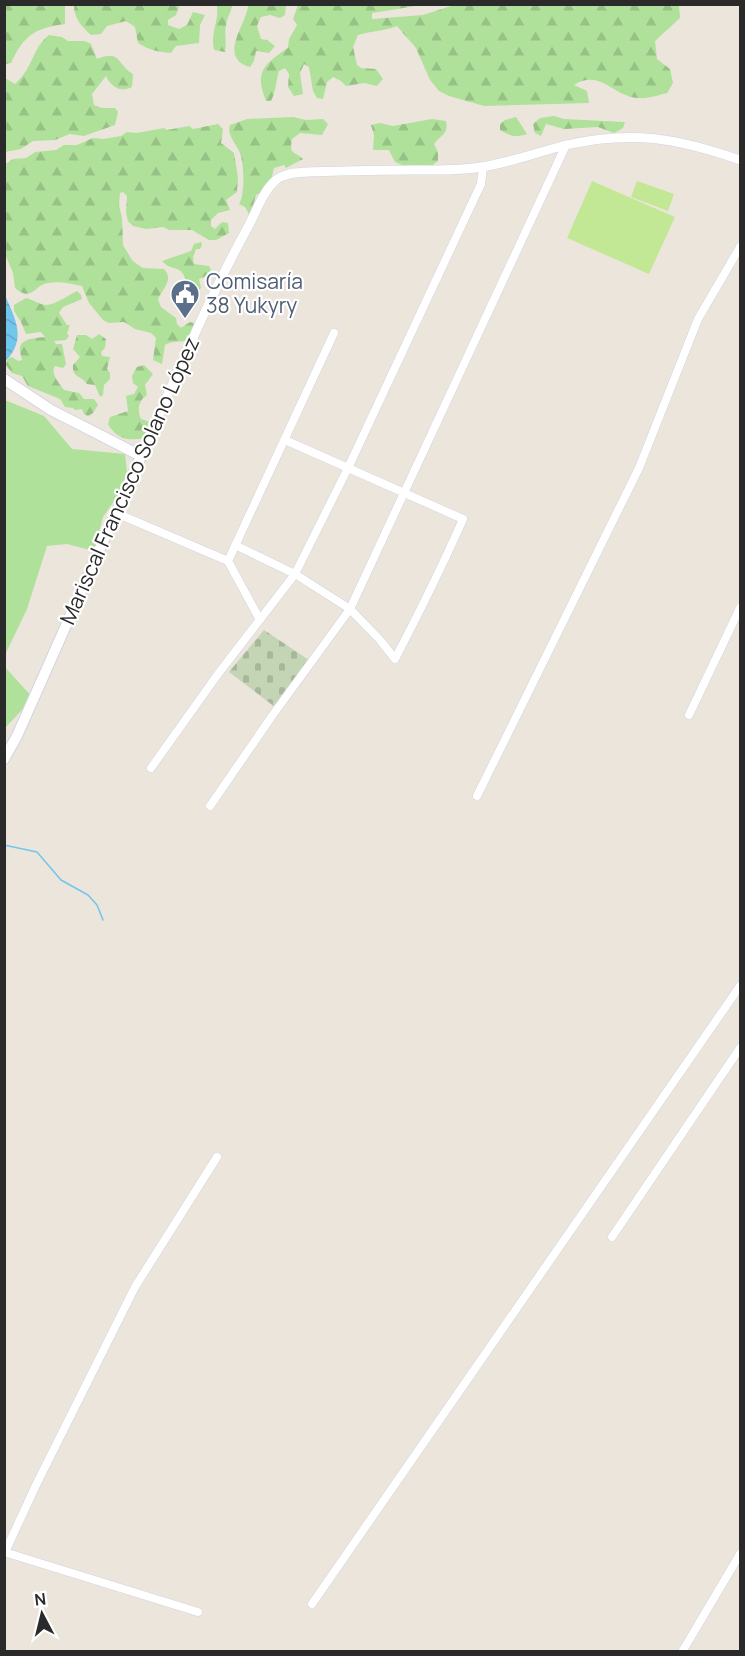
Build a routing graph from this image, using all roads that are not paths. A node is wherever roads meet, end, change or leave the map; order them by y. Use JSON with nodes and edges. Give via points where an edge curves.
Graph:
{"nodes":[{"id":1,"x":566,"y":145,"type":"junction"},
{"id":2,"x":741,"y":160,"type":"edge"},
{"id":3,"x":483,"y":167,"type":"junction"},
{"id":4,"x":741,"y":247,"type":"edge"},
{"id":5,"x":333,"y":333,"type":"dead end"},
{"id":6,"x":5,"y":380,"type":"edge"},
{"id":7,"x":285,"y":440,"type":"junction"},
{"id":8,"x":141,"y":456,"type":"junction"},
{"id":9,"x":348,"y":468,"type":"junction"},
{"id":10,"x":405,"y":494,"type":"junction"},
{"id":11,"x":116,"y":513,"type":"junction"},
{"id":12,"x":237,"y":546,"type":"junction"},
{"id":13,"x":228,"y":561,"type":"junction"},
{"id":14,"x":295,"y":574,"type":"junction"},
{"id":15,"x":741,"y":608,"type":"edge"},
{"id":16,"x":350,"y":609,"type":"junction"},
{"id":17,"x":260,"y":620,"type":"junction"},
{"id":18,"x":689,"y":715,"type":"dead end"},
{"id":19,"x":4,"y":759,"type":"edge"},
{"id":20,"x":151,"y":768,"type":"dead end"},
{"id":21,"x":477,"y":796,"type":"dead end"},
{"id":22,"x":210,"y":806,"type":"dead end"},
{"id":23,"x":741,"y":986,"type":"edge"},
{"id":24,"x":741,"y":1048,"type":"edge"},
{"id":25,"x":217,"y":1157,"type":"dead end"},
{"id":26,"x":612,"y":1238,"type":"dead end"},
{"id":27,"x":5,"y":1552,"type":"edge"},
{"id":28,"x":741,"y":1554,"type":"edge"},
{"id":29,"x":312,"y":1604,"type":"dead end"},
{"id":30,"x":198,"y":1612,"type":"dead end"},
{"id":31,"x":682,"y":1652,"type":"edge"}],
"edges":[{"from":1,"to":2,"type":"street","name":"Mariscal Francisco Solano López","via":[[615,137],[652,137]]},
{"from":1,"to":3,"type":"street","name":"Mariscal Francisco Solano López"},
{"from":1,"to":10,"type":"street"},
{"from":3,"to":8,"type":"street","name":"Mariscal Francisco Solano López","via":[[307,172],[286,175],[274,182],[232,255]]},
{"from":3,"to":9,"type":"street","via":[[483,180]]},
{"from":4,"to":21,"type":"street","via":[[698,319],[639,468]]},
{"from":5,"to":7,"type":"street"},
{"from":6,"to":8,"type":"main road","via":[[51,411]]},
{"from":7,"to":9,"type":"street"},
{"from":7,"to":12,"type":"street"},
{"from":8,"to":11,"type":"main road","name":"Mariscal Francisco Solano López"},
{"from":9,"to":10,"type":"street"},
{"from":9,"to":14,"type":"street"},
{"from":10,"to":16,"type":"street"},
{"from":10,"to":16,"type":"street","via":[[463,519],[395,660]]},
{"from":11,"to":13,"type":"street"},
{"from":11,"to":19,"type":"main road","name":"Mariscal Francisco Solano López"},
{"from":12,"to":13,"type":"street"},
{"from":12,"to":14,"type":"street"},
{"from":13,"to":17,"type":"street"},
{"from":14,"to":16,"type":"street"},
{"from":14,"to":17,"type":"street"},
{"from":15,"to":18,"type":"street"},
{"from":16,"to":22,"type":"street"},
{"from":17,"to":20,"type":"street"},
{"from":23,"to":29,"type":"street"},
{"from":24,"to":26,"type":"street"},
{"from":25,"to":27,"type":"street","via":[[135,1287]]},
{"from":27,"to":30,"type":"street"},
{"from":28,"to":31,"type":"street"}]}
